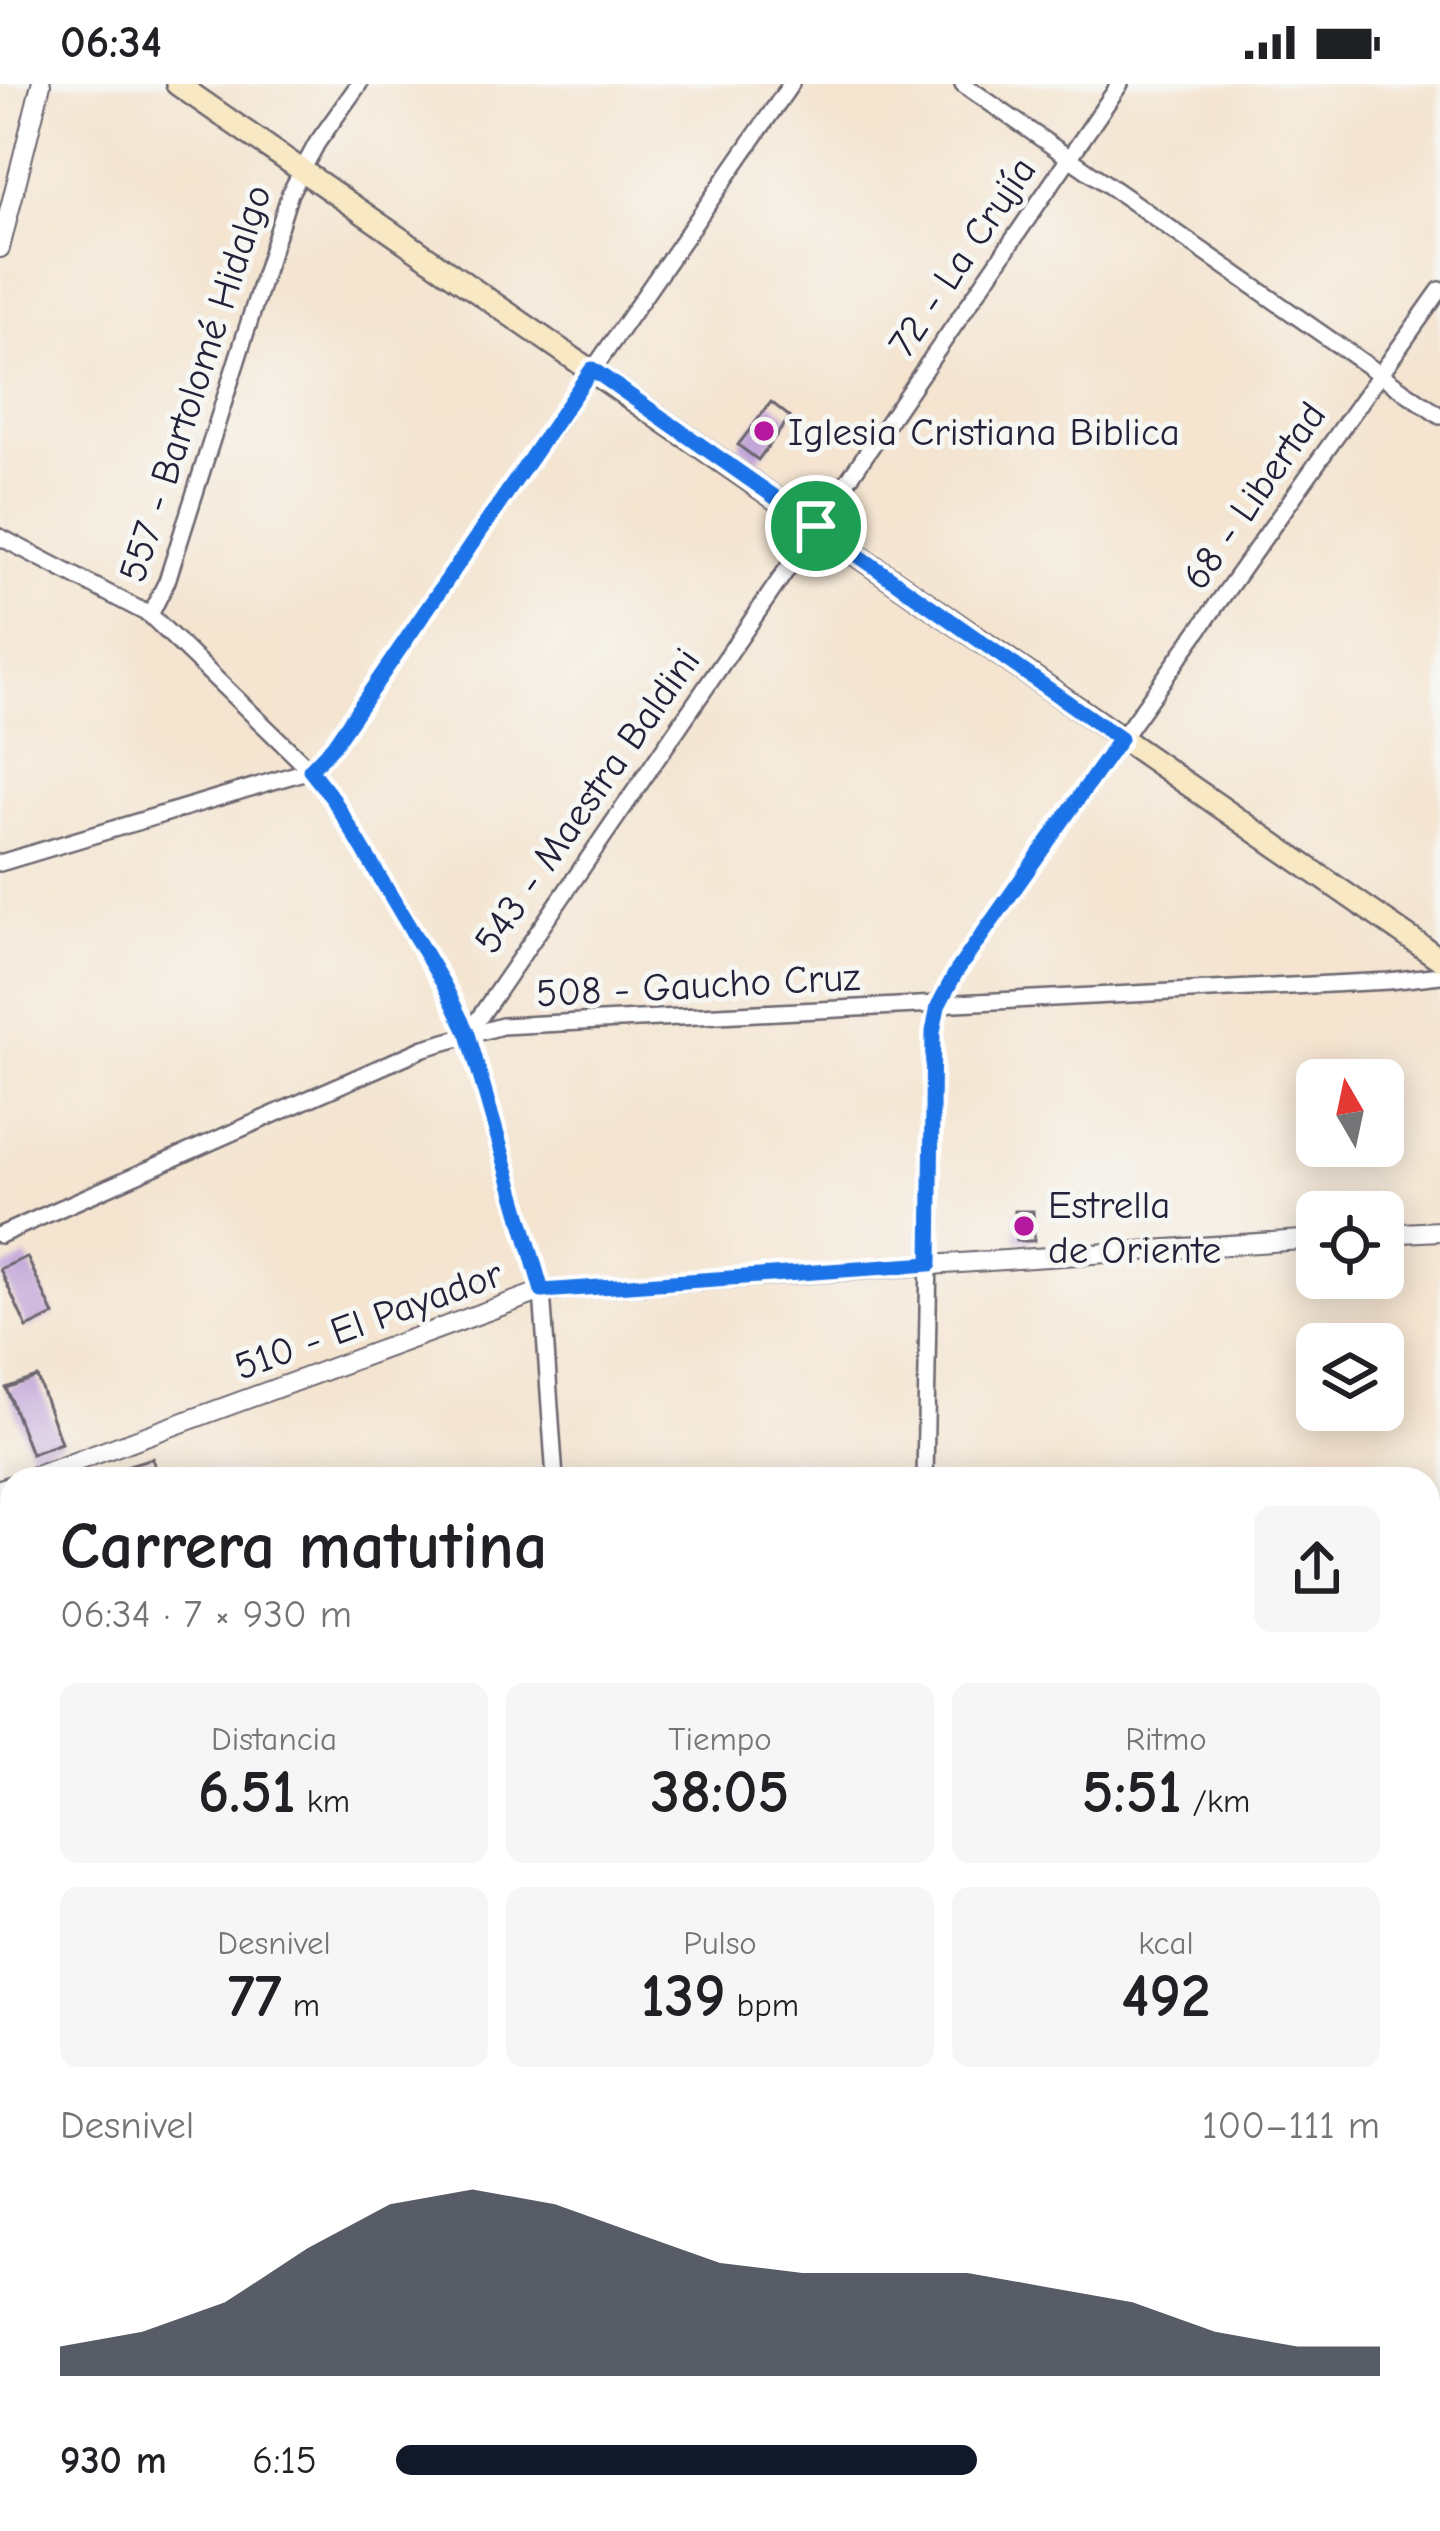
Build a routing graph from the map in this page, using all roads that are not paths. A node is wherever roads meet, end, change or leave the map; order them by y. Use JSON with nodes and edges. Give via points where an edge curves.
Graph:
{"nodes":[{"id":1,"x":41,"y":84,"type":"edge"},
{"id":2,"x":177,"y":84,"type":"edge"},
{"id":3,"x":359,"y":84,"type":"edge"},
{"id":4,"x":791,"y":84,"type":"edge"},
{"id":5,"x":964,"y":84,"type":"edge"},
{"id":6,"x":1120,"y":84,"type":"edge"},
{"id":7,"x":1069,"y":157,"type":"junction"},
{"id":8,"x":300,"y":171,"type":"junction"},
{"id":9,"x":0,"y":248,"type":"edge"},
{"id":10,"x":1440,"y":290,"type":"edge"},
{"id":11,"x":592,"y":369,"type":"junction"},
{"id":12,"x":1380,"y":374,"type":"junction"},
{"id":13,"x":1440,"y":416,"type":"edge"},
{"id":14,"x":816,"y":526,"type":"junction"},
{"id":15,"x":0,"y":537,"type":"edge"},
{"id":16,"x":150,"y":615,"type":"junction"},
{"id":17,"x":1120,"y":739,"type":"junction"},
{"id":18,"x":310,"y":770,"type":"junction"},
{"id":19,"x":0,"y":863,"type":"edge"},
{"id":20,"x":1440,"y":958,"type":"edge"},
{"id":21,"x":1440,"y":975,"type":"edge"},
{"id":22,"x":938,"y":1006,"type":"junction"},
{"id":23,"x":468,"y":1034,"type":"junction"},
{"id":24,"x":1440,"y":1231,"type":"edge"},
{"id":25,"x":1404,"y":1233,"type":"edge"},
{"id":26,"x":0,"y":1234,"type":"edge"},
{"id":27,"x":1296,"y":1240,"type":"edge"},
{"id":28,"x":930,"y":1264,"type":"junction"},
{"id":29,"x":542,"y":1291,"type":"junction"},
{"id":30,"x":61,"y":1467,"type":"edge"},
{"id":31,"x":554,"y":1467,"type":"edge"},
{"id":32,"x":925,"y":1467,"type":"edge"}],
"edges":[{"from":1,"to":9,"type":"street"},
{"from":2,"to":8,"type":"main road"},
{"from":3,"to":8,"type":"street","name":"557 - Bartolomé Hidalgo"},
{"from":4,"to":11,"type":"street"},
{"from":5,"to":7,"type":"street"},
{"from":6,"to":7,"type":"street","name":"72 - La Crujía"},
{"from":7,"to":12,"type":"street"},
{"from":7,"to":14,"type":"street","name":"72 - La Crujía"},
{"from":8,"to":11,"type":"main road"},
{"from":8,"to":16,"type":"street","name":"557 - Bartolomé Hidalgo"},
{"from":10,"to":12,"type":"street","name":"68 - Libertad"},
{"from":11,"to":14,"type":"main road"},
{"from":11,"to":18,"type":"street"},
{"from":12,"to":13,"type":"street"},
{"from":12,"to":17,"type":"street","name":"68 - Libertad"},
{"from":14,"to":17,"type":"main road"},
{"from":14,"to":23,"type":"street","name":"543 - Maestra Baldini"},
{"from":15,"to":16,"type":"street"},
{"from":16,"to":18,"type":"street"},
{"from":17,"to":20,"type":"main road"},
{"from":17,"to":22,"type":"street","name":"68 - Libertad"},
{"from":18,"to":19,"type":"street"},
{"from":18,"to":23,"type":"street"},
{"from":21,"to":22,"type":"street","name":"508 - Gaucho Cruz"},
{"from":22,"to":23,"type":"street","name":"508 - Gaucho Cruz","via":[[532,1024]]},
{"from":22,"to":28,"type":"street"},
{"from":23,"to":26,"type":"street","name":"508 - Gaucho Cruz"},
{"from":23,"to":29,"type":"street"},
{"from":24,"to":25,"type":"street"},
{"from":27,"to":28,"type":"street","name":"510 - El Payador"},
{"from":28,"to":29,"type":"street","name":"510 - El Payador"},
{"from":28,"to":32,"type":"street"},
{"from":29,"to":30,"type":"street","name":"510 - El Payador"},
{"from":29,"to":31,"type":"street"}]}
